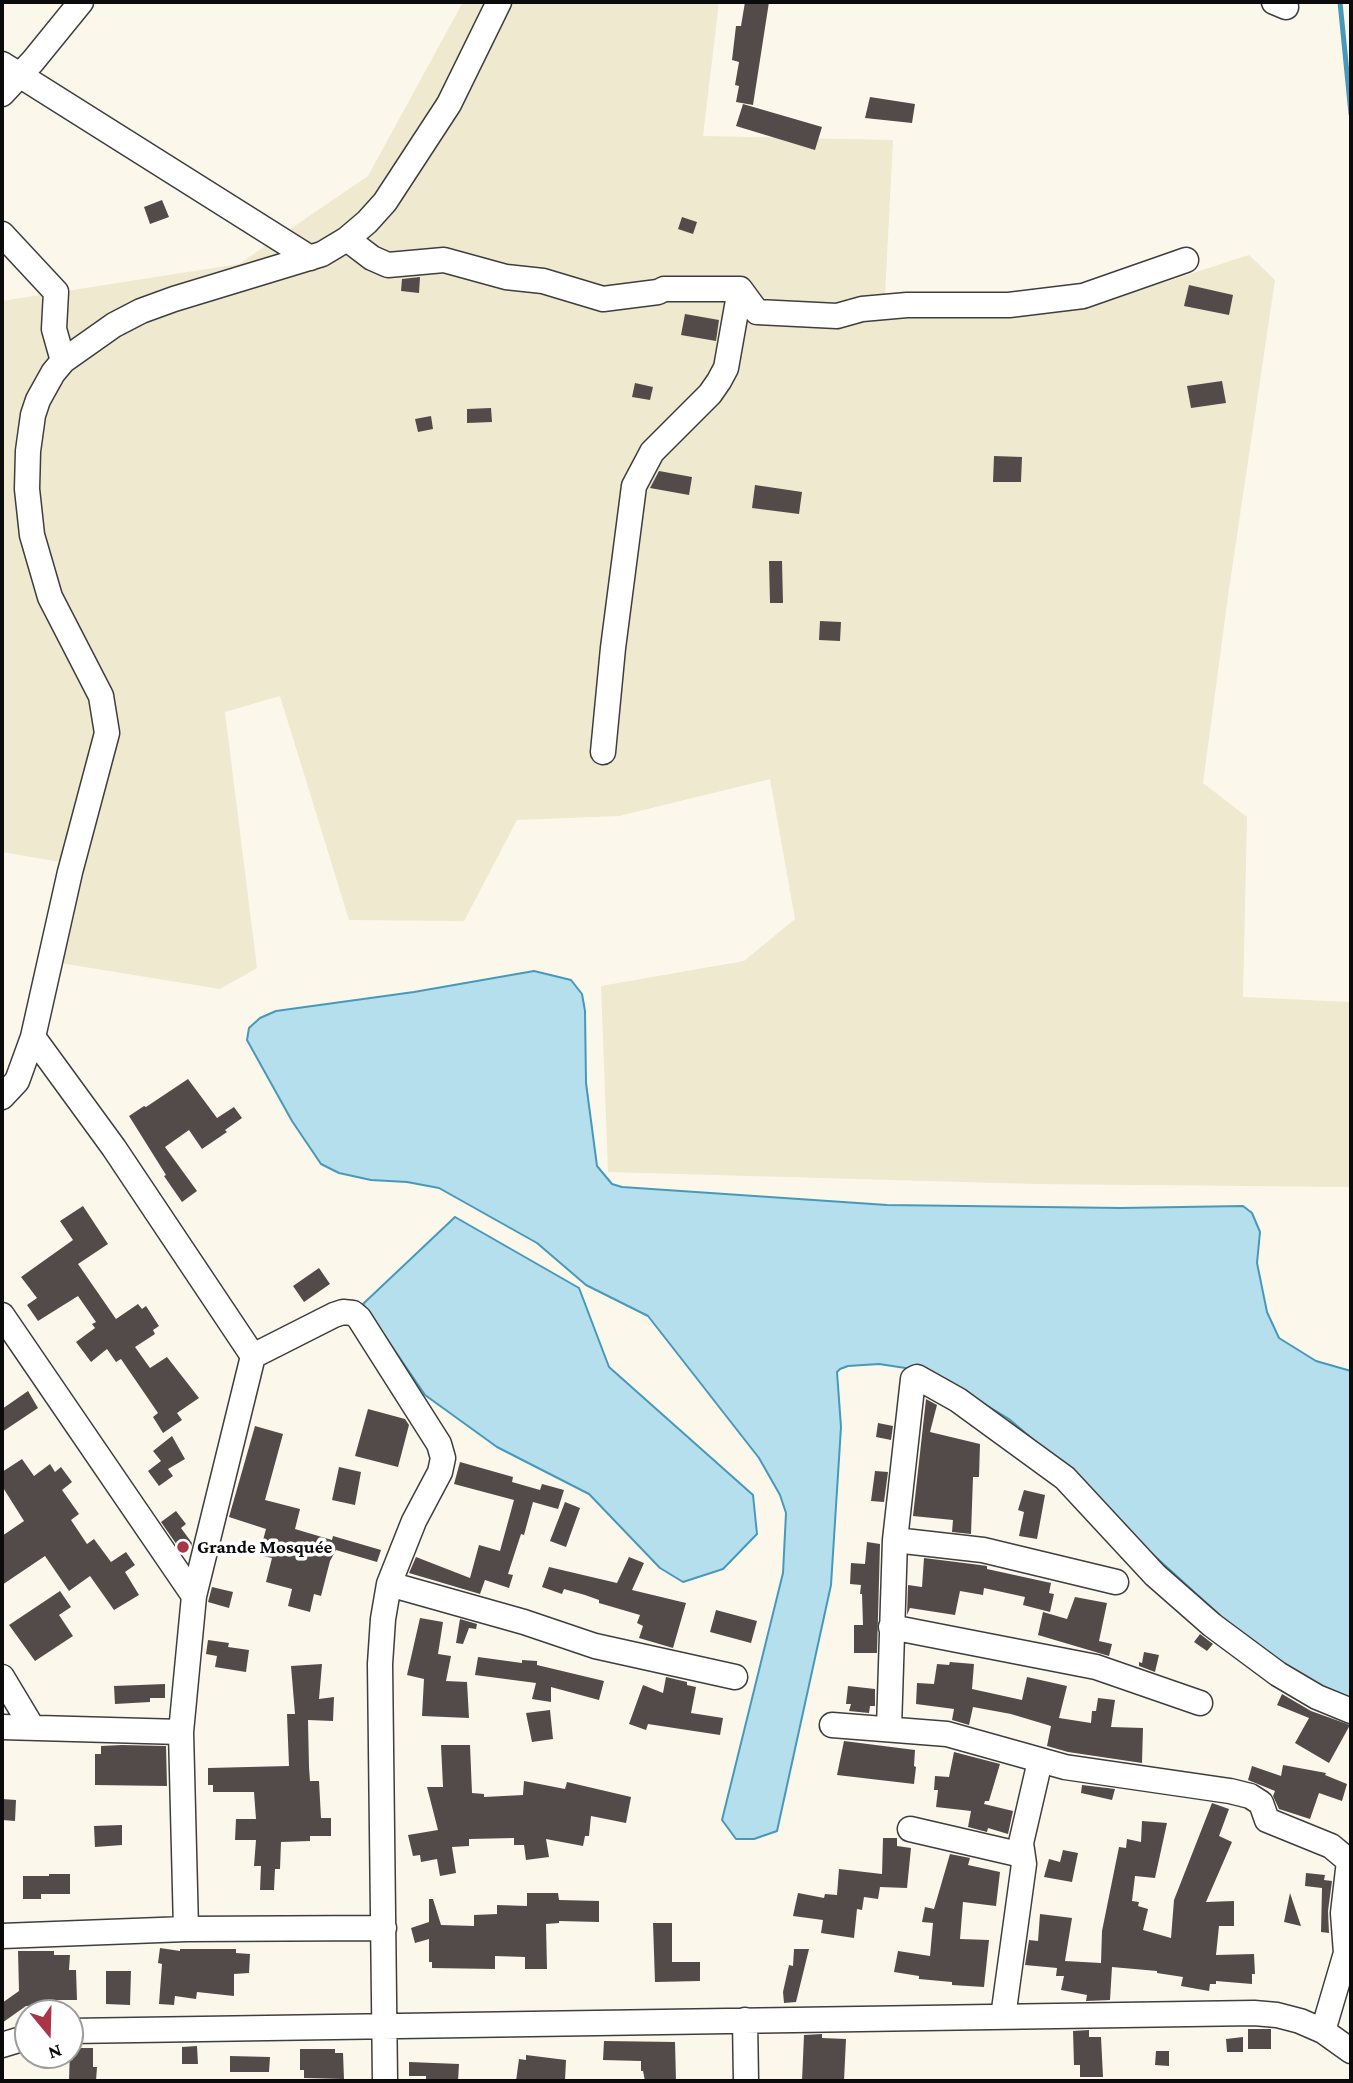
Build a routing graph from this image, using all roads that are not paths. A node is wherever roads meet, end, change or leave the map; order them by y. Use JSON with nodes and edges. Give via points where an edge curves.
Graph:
{"nodes":[{"id":1,"x":81,"y":2,"type":"edge"},
{"id":2,"x":499,"y":2,"type":"edge"},
{"id":3,"x":11,"y":69,"type":"edge"},
{"id":4,"x":2,"y":94,"type":"edge"},
{"id":5,"x":2,"y":234,"type":"edge"},
{"id":6,"x":347,"y":239,"type":"junction"},
{"id":7,"x":310,"y":258,"type":"junction"},
{"id":8,"x":1186,"y":260,"type":"dead end"},
{"id":9,"x":740,"y":289,"type":"junction"},
{"id":10,"x":64,"y":361,"type":"junction"},
{"id":11,"x":603,"y":752,"type":"dead end"},
{"id":12,"x":33,"y":1037,"type":"junction"},
{"id":13,"x":7,"y":1086,"type":"edge"},
{"id":14,"x":2,"y":1315,"type":"edge"},
{"id":15,"x":253,"y":1356,"type":"junction"},
{"id":16,"x":895,"y":1539,"type":"junction"},
{"id":17,"x":1116,"y":1583,"type":"dead end"},
{"id":18,"x":389,"y":1584,"type":"junction"},
{"id":19,"x":194,"y":1596,"type":"junction"},
{"id":20,"x":891,"y":1628,"type":"junction"},
{"id":21,"x":2,"y":1677,"type":"edge"},
{"id":22,"x":735,"y":1677,"type":"dead end"},
{"id":23,"x":1200,"y":1703,"type":"dead end"},
{"id":24,"x":1351,"y":1711,"type":"edge"},
{"id":25,"x":832,"y":1725,"type":"dead end"},
{"id":26,"x":2,"y":1727,"type":"edge"},
{"id":27,"x":32,"y":1727,"type":"junction"},
{"id":28,"x":888,"y":1728,"type":"junction"},
{"id":29,"x":181,"y":1732,"type":"junction"},
{"id":30,"x":1040,"y":1761,"type":"junction"},
{"id":31,"x":910,"y":1829,"type":"dead end"},
{"id":32,"x":1022,"y":1855,"type":"junction"},
{"id":33,"x":384,"y":1928,"type":"junction"},
{"id":34,"x":186,"y":1929,"type":"junction"},
{"id":35,"x":2,"y":1936,"type":"edge"},
{"id":36,"x":1003,"y":2017,"type":"junction"},
{"id":37,"x":746,"y":2020,"type":"junction"},
{"id":38,"x":386,"y":2025,"type":"junction"},
{"id":39,"x":84,"y":2031,"type":"edge"},
{"id":40,"x":1323,"y":2031,"type":"junction"},
{"id":41,"x":1351,"y":2051,"type":"edge"},
{"id":42,"x":385,"y":2081,"type":"edge"},
{"id":43,"x":747,"y":2081,"type":"edge"}],
"edges":[{"from":1,"to":3,"type":"street"},
{"from":2,"to":6,"type":"street","via":[[449,104],[385,202]]},
{"from":3,"to":4,"type":"street"},
{"from":3,"to":7,"type":"street"},
{"from":5,"to":10,"type":"street","via":[[54,288],[55,332]]},
{"from":6,"to":7,"type":"street"},
{"from":6,"to":9,"type":"street","via":[[388,265],[444,260],[603,299],[664,289]]},
{"from":7,"to":10,"type":"street","via":[[141,311]]},
{"from":8,"to":9,"type":"street","via":[[1083,296],[1009,305],[907,305],[838,316],[757,312]]},
{"from":9,"to":11,"type":"street","via":[[726,368],[710,394],[652,452],[634,486]]},
{"from":10,"to":12,"type":"street","via":[[43,390],[33,415],[28,510],[44,583],[101,696],[107,733],[66,885]]},
{"from":12,"to":13,"type":"street"},
{"from":12,"to":15,"type":"street","via":[[114,1148]]},
{"from":14,"to":19,"type":"street"},
{"from":15,"to":18,"type":"street","via":[[334,1315],[353,1313],[439,1444],[440,1472]]},
{"from":15,"to":19,"type":"street"},
{"from":16,"to":17,"type":"street","via":[[983,1550]]},
{"from":16,"to":20,"type":"street"},
{"from":16,"to":24,"type":"street","via":[[913,1379],[917,1377],[958,1400],[1065,1478],[1155,1575],[1212,1625],[1278,1674]]},
{"from":18,"to":22,"type":"street","via":[[595,1646]]},
{"from":18,"to":33,"type":"street","via":[[380,1664]]},
{"from":19,"to":29,"type":"street"},
{"from":20,"to":23,"type":"street","via":[[1096,1667]]},
{"from":20,"to":28,"type":"street"},
{"from":21,"to":27,"type":"street"},
{"from":25,"to":28,"type":"street"},
{"from":26,"to":27,"type":"street"},
{"from":27,"to":29,"type":"street"},
{"from":28,"to":30,"type":"street","via":[[947,1734]]},
{"from":29,"to":34,"type":"street"},
{"from":30,"to":32,"type":"street"},
{"from":30,"to":40,"type":"street","via":[[1250,1796],[1261,1802],[1267,1820],[1331,1846],[1347,1858],[1346,1959]]},
{"from":31,"to":32,"type":"street"},
{"from":32,"to":36,"type":"street"},
{"from":33,"to":34,"type":"street"},
{"from":33,"to":38,"type":"street"},
{"from":34,"to":35,"type":"street"},
{"from":36,"to":37,"type":"street"},
{"from":36,"to":40,"type":"street","via":[[1254,2013],[1277,2015]]},
{"from":37,"to":38,"type":"street"},
{"from":37,"to":43,"type":"street"},
{"from":38,"to":39,"type":"street"},
{"from":38,"to":42,"type":"street"},
{"from":40,"to":41,"type":"street"}]}
